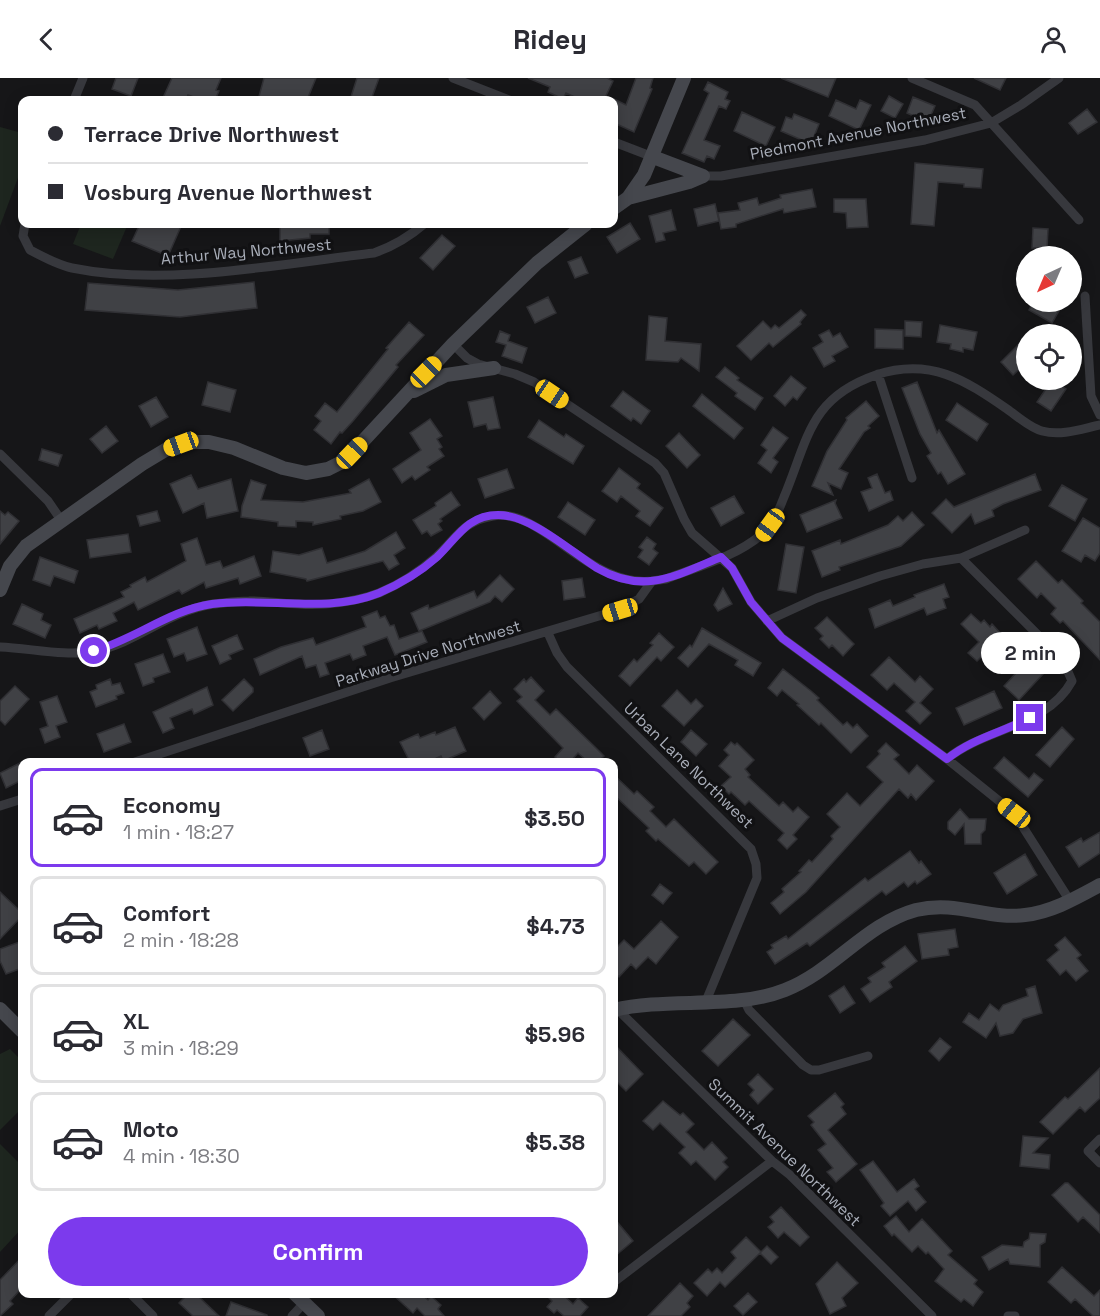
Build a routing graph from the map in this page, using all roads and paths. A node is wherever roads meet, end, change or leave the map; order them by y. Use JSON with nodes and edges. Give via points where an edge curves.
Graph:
{"nodes":[{"id":1,"x":83,"y":78,"type":"edge"},
{"id":2,"x":453,"y":78,"type":"edge"},
{"id":3,"x":684,"y":78,"type":"edge"},
{"id":4,"x":912,"y":78,"type":"edge"},
{"id":5,"x":1059,"y":78,"type":"edge"},
{"id":6,"x":483,"y":90,"type":"junction"},
{"id":7,"x":79,"y":96,"type":"edge"},
{"id":8,"x":481,"y":96,"type":"edge"},
{"id":9,"x":499,"y":96,"type":"edge"},
{"id":10,"x":991,"y":123,"type":"junction"},
{"id":11,"x":618,"y":144,"type":"edge"},
{"id":12,"x":653,"y":158,"type":"junction"},
{"id":13,"x":704,"y":176,"type":"junction"},
{"id":14,"x":628,"y":198,"type":"junction"},
{"id":15,"x":618,"y":205,"type":"edge"},
{"id":16,"x":1079,"y":220,"type":"dead end"},
{"id":17,"x":24,"y":228,"type":"edge"},
{"id":18,"x":420,"y":228,"type":"edge"},
{"id":19,"x":580,"y":228,"type":"edge"},
{"id":20,"x":1085,"y":296,"type":"dead end"},
{"id":21,"x":453,"y":344,"type":"junction"},
{"id":22,"x":494,"y":368,"type":"junction"},
{"id":23,"x":878,"y":375,"type":"junction"},
{"id":24,"x":404,"y":396,"type":"junction"},
{"id":25,"x":1100,"y":415,"type":"edge"},
{"id":26,"x":1100,"y":425,"type":"edge"},
{"id":27,"x":0,"y":454,"type":"edge"},
{"id":28,"x":912,"y":478,"type":"dead end"},
{"id":29,"x":61,"y":520,"type":"junction"},
{"id":30,"x":1025,"y":530,"type":"dead end"},
{"id":31,"x":721,"y":557,"type":"junction"},
{"id":32,"x":961,"y":558,"type":"junction"},
{"id":33,"x":652,"y":581,"type":"junction"},
{"id":34,"x":0,"y":590,"type":"edge"},
{"id":35,"x":767,"y":621,"type":"junction"},
{"id":36,"x":548,"y":633,"type":"junction"},
{"id":37,"x":0,"y":647,"type":"edge"},
{"id":38,"x":147,"y":758,"type":"edge"},
{"id":39,"x":947,"y":759,"type":"junction"},
{"id":40,"x":18,"y":800,"type":"edge"},
{"id":41,"x":0,"y":806,"type":"edge"},
{"id":42,"x":1100,"y":885,"type":"edge"},
{"id":43,"x":1070,"y":901,"type":"junction"},
{"id":44,"x":744,"y":1000,"type":"junction"},
{"id":45,"x":706,"y":1001,"type":"junction"},
{"id":46,"x":618,"y":1008,"type":"edge"},
{"id":47,"x":0,"y":1009,"type":"edge"},
{"id":48,"x":618,"y":1011,"type":"edge"},
{"id":49,"x":18,"y":1026,"type":"edge"},
{"id":50,"x":868,"y":1056,"type":"dead end"},
{"id":51,"x":1100,"y":1139,"type":"edge"},
{"id":52,"x":772,"y":1161,"type":"junction"},
{"id":53,"x":1100,"y":1163,"type":"edge"},
{"id":54,"x":618,"y":1279,"type":"edge"},
{"id":55,"x":67,"y":1298,"type":"edge"},
{"id":56,"x":135,"y":1298,"type":"edge"},
{"id":57,"x":299,"y":1298,"type":"edge"},
{"id":58,"x":49,"y":1316,"type":"edge"},
{"id":59,"x":153,"y":1316,"type":"edge"},
{"id":60,"x":292,"y":1316,"type":"edge"},
{"id":61,"x":318,"y":1316,"type":"edge"},
{"id":62,"x":932,"y":1316,"type":"edge"},
{"id":63,"x":1008,"y":1316,"type":"edge"},
{"id":64,"x":1015,"y":1316,"type":"edge"}],
"edges":[{"from":1,"to":7,"type":"street"},
{"from":2,"to":6,"type":"street"},
{"from":3,"to":12,"type":"street"},
{"from":4,"to":10,"type":"street","via":[[975,105]]},
{"from":5,"to":10,"type":"street","name":"Piedmont Avenue Northwest"},
{"from":6,"to":8,"type":"street"},
{"from":6,"to":9,"type":"street"},
{"from":10,"to":13,"type":"street","name":"Piedmont Avenue Northwest","via":[[925,140]]},
{"from":10,"to":16,"type":"street"},
{"from":11,"to":12,"type":"street"},
{"from":12,"to":13,"type":"street","name":"Piedmont Avenue Northwest"},
{"from":12,"to":14,"type":"street"},
{"from":13,"to":14,"type":"street"},
{"from":14,"to":15,"type":"street"},
{"from":17,"to":18,"type":"street","name":"Arthur Way Northwest","via":[[23,236],[30,250],[71,268],[175,275],[374,253]]},
{"from":19,"to":21,"type":"street","via":[[537,263]]},
{"from":20,"to":25,"type":"street","via":[[1091,396]]},
{"from":21,"to":22,"type":"street","via":[[467,358]]},
{"from":21,"to":24,"type":"street"},
{"from":22,"to":24,"type":"street","via":[[446,375]]},
{"from":22,"to":31,"type":"street","via":[[534,382],[655,463],[664,473],[692,533]]},
{"from":23,"to":26,"type":"street","via":[[922,369],[950,374],[1040,431],[1063,433]]},
{"from":23,"to":28,"type":"street"},
{"from":23,"to":31,"type":"street","via":[[854,384],[833,399],[804,441],[777,515],[762,534]]},
{"from":24,"to":29,"type":"street","via":[[352,453],[328,469],[306,473],[209,442],[181,444],[142,464]]},
{"from":27,"to":29,"type":"street","via":[[48,501]]},
{"from":29,"to":34,"type":"street","via":[[26,546],[10,566]]},
{"from":30,"to":32,"type":"street"},
{"from":31,"to":33,"type":"street"},
{"from":31,"to":35,"type":"street"},
{"from":32,"to":35,"type":"street","via":[[880,576]]},
{"from":32,"to":39,"type":"street","via":[[1063,660],[1072,681],[1050,707],[960,749]]},
{"from":33,"to":36,"type":"street","name":"Parkway Drive Northwest","via":[[630,606]]},
{"from":33,"to":37,"type":"street","via":[[630,581],[606,574],[532,525],[496,515],[467,525],[438,556],[399,584],[351,601],[212,604],[166,618],[118,644],[94,651]]},
{"from":35,"to":39,"type":"street","via":[[782,638]]},
{"from":36,"to":38,"type":"street","name":"Parkway Drive Northwest","via":[[390,678]]},
{"from":36,"to":45,"type":"street","name":"Urban Lane Northwest","via":[[567,667],[752,849],[757,879]]},
{"from":39,"to":43,"type":"street","via":[[1014,813]]},
{"from":40,"to":41,"type":"street"},
{"from":42,"to":43,"type":"street"},
{"from":43,"to":44,"type":"street","via":[[1024,916],[949,907],[916,910],[883,924],[799,984]]},
{"from":44,"to":45,"type":"street"},
{"from":44,"to":50,"type":"street","via":[[749,1010],[811,1070]]},
{"from":45,"to":46,"type":"street"},
{"from":47,"to":49,"type":"street"},
{"from":48,"to":52,"type":"street","name":"Summit Avenue Northwest"},
{"from":51,"to":53,"type":"street","via":[[1088,1151]]},
{"from":52,"to":54,"type":"street"},
{"from":52,"to":62,"type":"street","name":"Summit Avenue Northwest"},
{"from":55,"to":58,"type":"street"},
{"from":56,"to":59,"type":"street"},
{"from":57,"to":60,"type":"street"},
{"from":57,"to":61,"type":"street"},
{"from":63,"to":64,"type":"street"}]}
